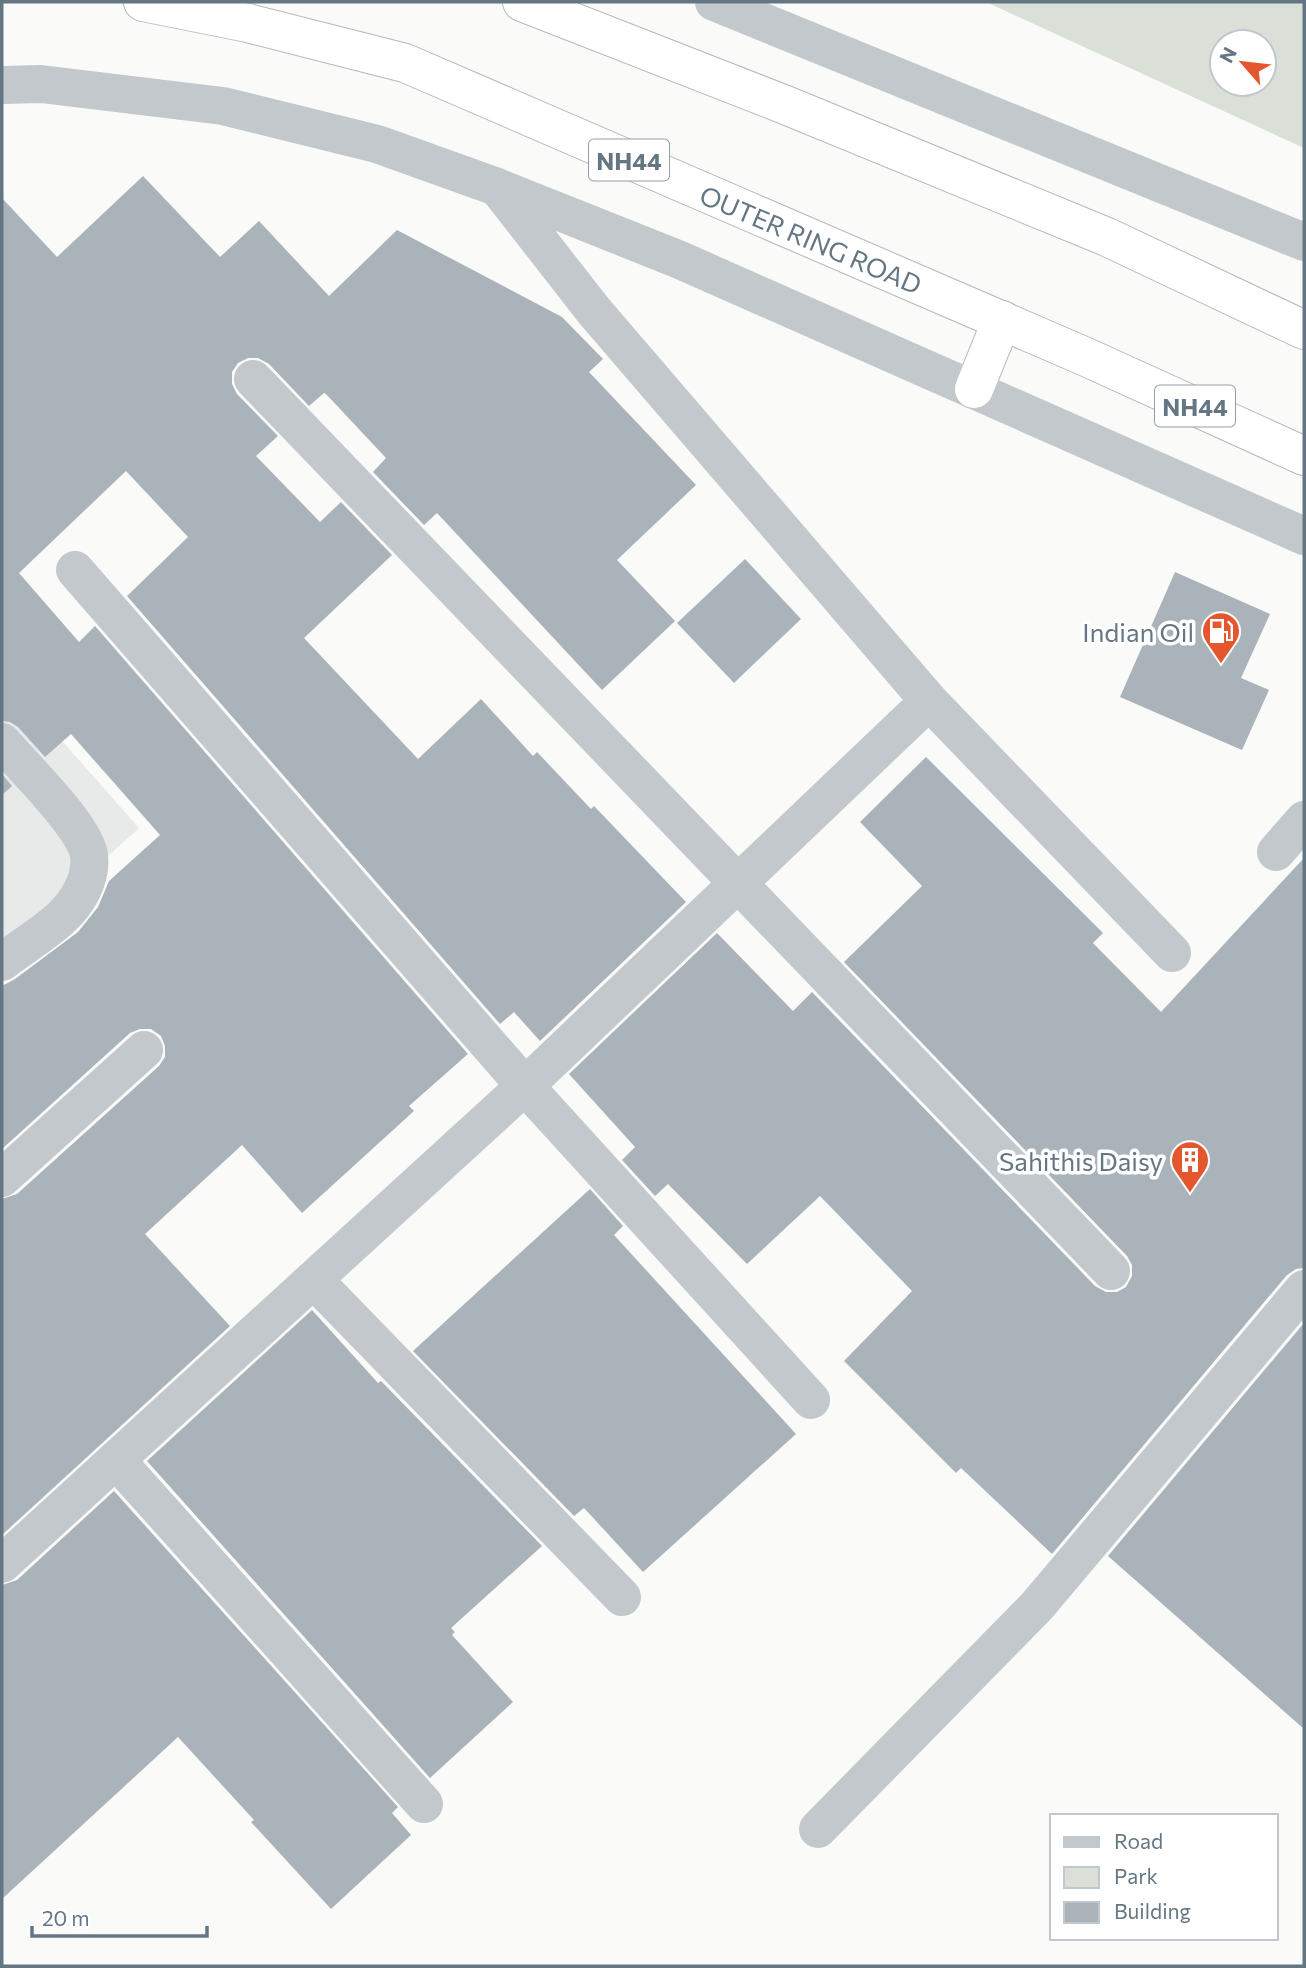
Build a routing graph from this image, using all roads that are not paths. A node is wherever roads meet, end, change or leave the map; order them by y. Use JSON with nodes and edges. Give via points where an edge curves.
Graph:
{"nodes":[{"id":1,"x":143,"y":2,"type":"edge"},
{"id":2,"x":522,"y":2,"type":"edge"},
{"id":3,"x":714,"y":2,"type":"edge"},
{"id":4,"x":2,"y":85,"type":"edge"},
{"id":5,"x":497,"y":187,"type":"junction"},
{"id":6,"x":1304,"y":242,"type":"edge"},
{"id":7,"x":1002,"y":320,"type":"junction"},
{"id":8,"x":1304,"y":330,"type":"edge"},
{"id":9,"x":253,"y":379,"type":"dead end"},
{"id":10,"x":974,"y":389,"type":"junction"},
{"id":11,"x":1304,"y":456,"type":"edge"},
{"id":12,"x":1304,"y":536,"type":"edge"},
{"id":13,"x":75,"y":570,"type":"dead end"},
{"id":14,"x":929,"y":701,"type":"junction"},
{"id":15,"x":2,"y":742,"type":"edge"},
{"id":16,"x":1304,"y":820,"type":"edge"},
{"id":17,"x":1276,"y":852,"type":"dead end"},
{"id":18,"x":738,"y":882,"type":"junction"},
{"id":19,"x":1172,"y":953,"type":"dead end"},
{"id":20,"x":2,"y":962,"type":"edge"},
{"id":21,"x":144,"y":1050,"type":"dead end"},
{"id":22,"x":525,"y":1086,"type":"junction"},
{"id":23,"x":2,"y":1178,"type":"edge"},
{"id":24,"x":1111,"y":1271,"type":"dead end"},
{"id":25,"x":314,"y":1280,"type":"junction"},
{"id":26,"x":1304,"y":1289,"type":"edge"},
{"id":27,"x":811,"y":1400,"type":"dead end"},
{"id":28,"x":116,"y":1460,"type":"junction"},
{"id":29,"x":2,"y":1564,"type":"edge"},
{"id":30,"x":622,"y":1597,"type":"dead end"},
{"id":31,"x":424,"y":1804,"type":"dead end"},
{"id":32,"x":818,"y":1829,"type":"dead end"}],
"edges":[{"from":1,"to":7,"type":"highway","name":"OUTER RING ROAD","number":"NH44","via":[[405,63]]},
{"from":2,"to":8,"type":"highway","via":[[1107,237]]},
{"from":3,"to":6,"type":"street"},
{"from":4,"to":5,"type":"street","via":[[41,84],[223,106],[377,144]]},
{"from":5,"to":10,"type":"street","via":[[680,260]]},
{"from":5,"to":14,"type":"street","via":[[594,311]]},
{"from":7,"to":10,"type":"highway"},
{"from":7,"to":11,"type":"highway","number":"NH44"},
{"from":9,"to":18,"type":"street"},
{"from":10,"to":12,"type":"street"},
{"from":13,"to":22,"type":"street"},
{"from":14,"to":18,"type":"street"},
{"from":14,"to":19,"type":"street"},
{"from":15,"to":20,"type":"street","via":[[80,832],[89,854],[89,874],[62,917]]},
{"from":16,"to":17,"type":"street"},
{"from":18,"to":22,"type":"street"},
{"from":18,"to":24,"type":"street"},
{"from":21,"to":23,"type":"street"},
{"from":22,"to":25,"type":"street"},
{"from":22,"to":27,"type":"street"},
{"from":25,"to":28,"type":"street"},
{"from":25,"to":30,"type":"street"},
{"from":26,"to":32,"type":"street","via":[[1037,1606]]},
{"from":28,"to":29,"type":"street"},
{"from":28,"to":31,"type":"street"}]}
